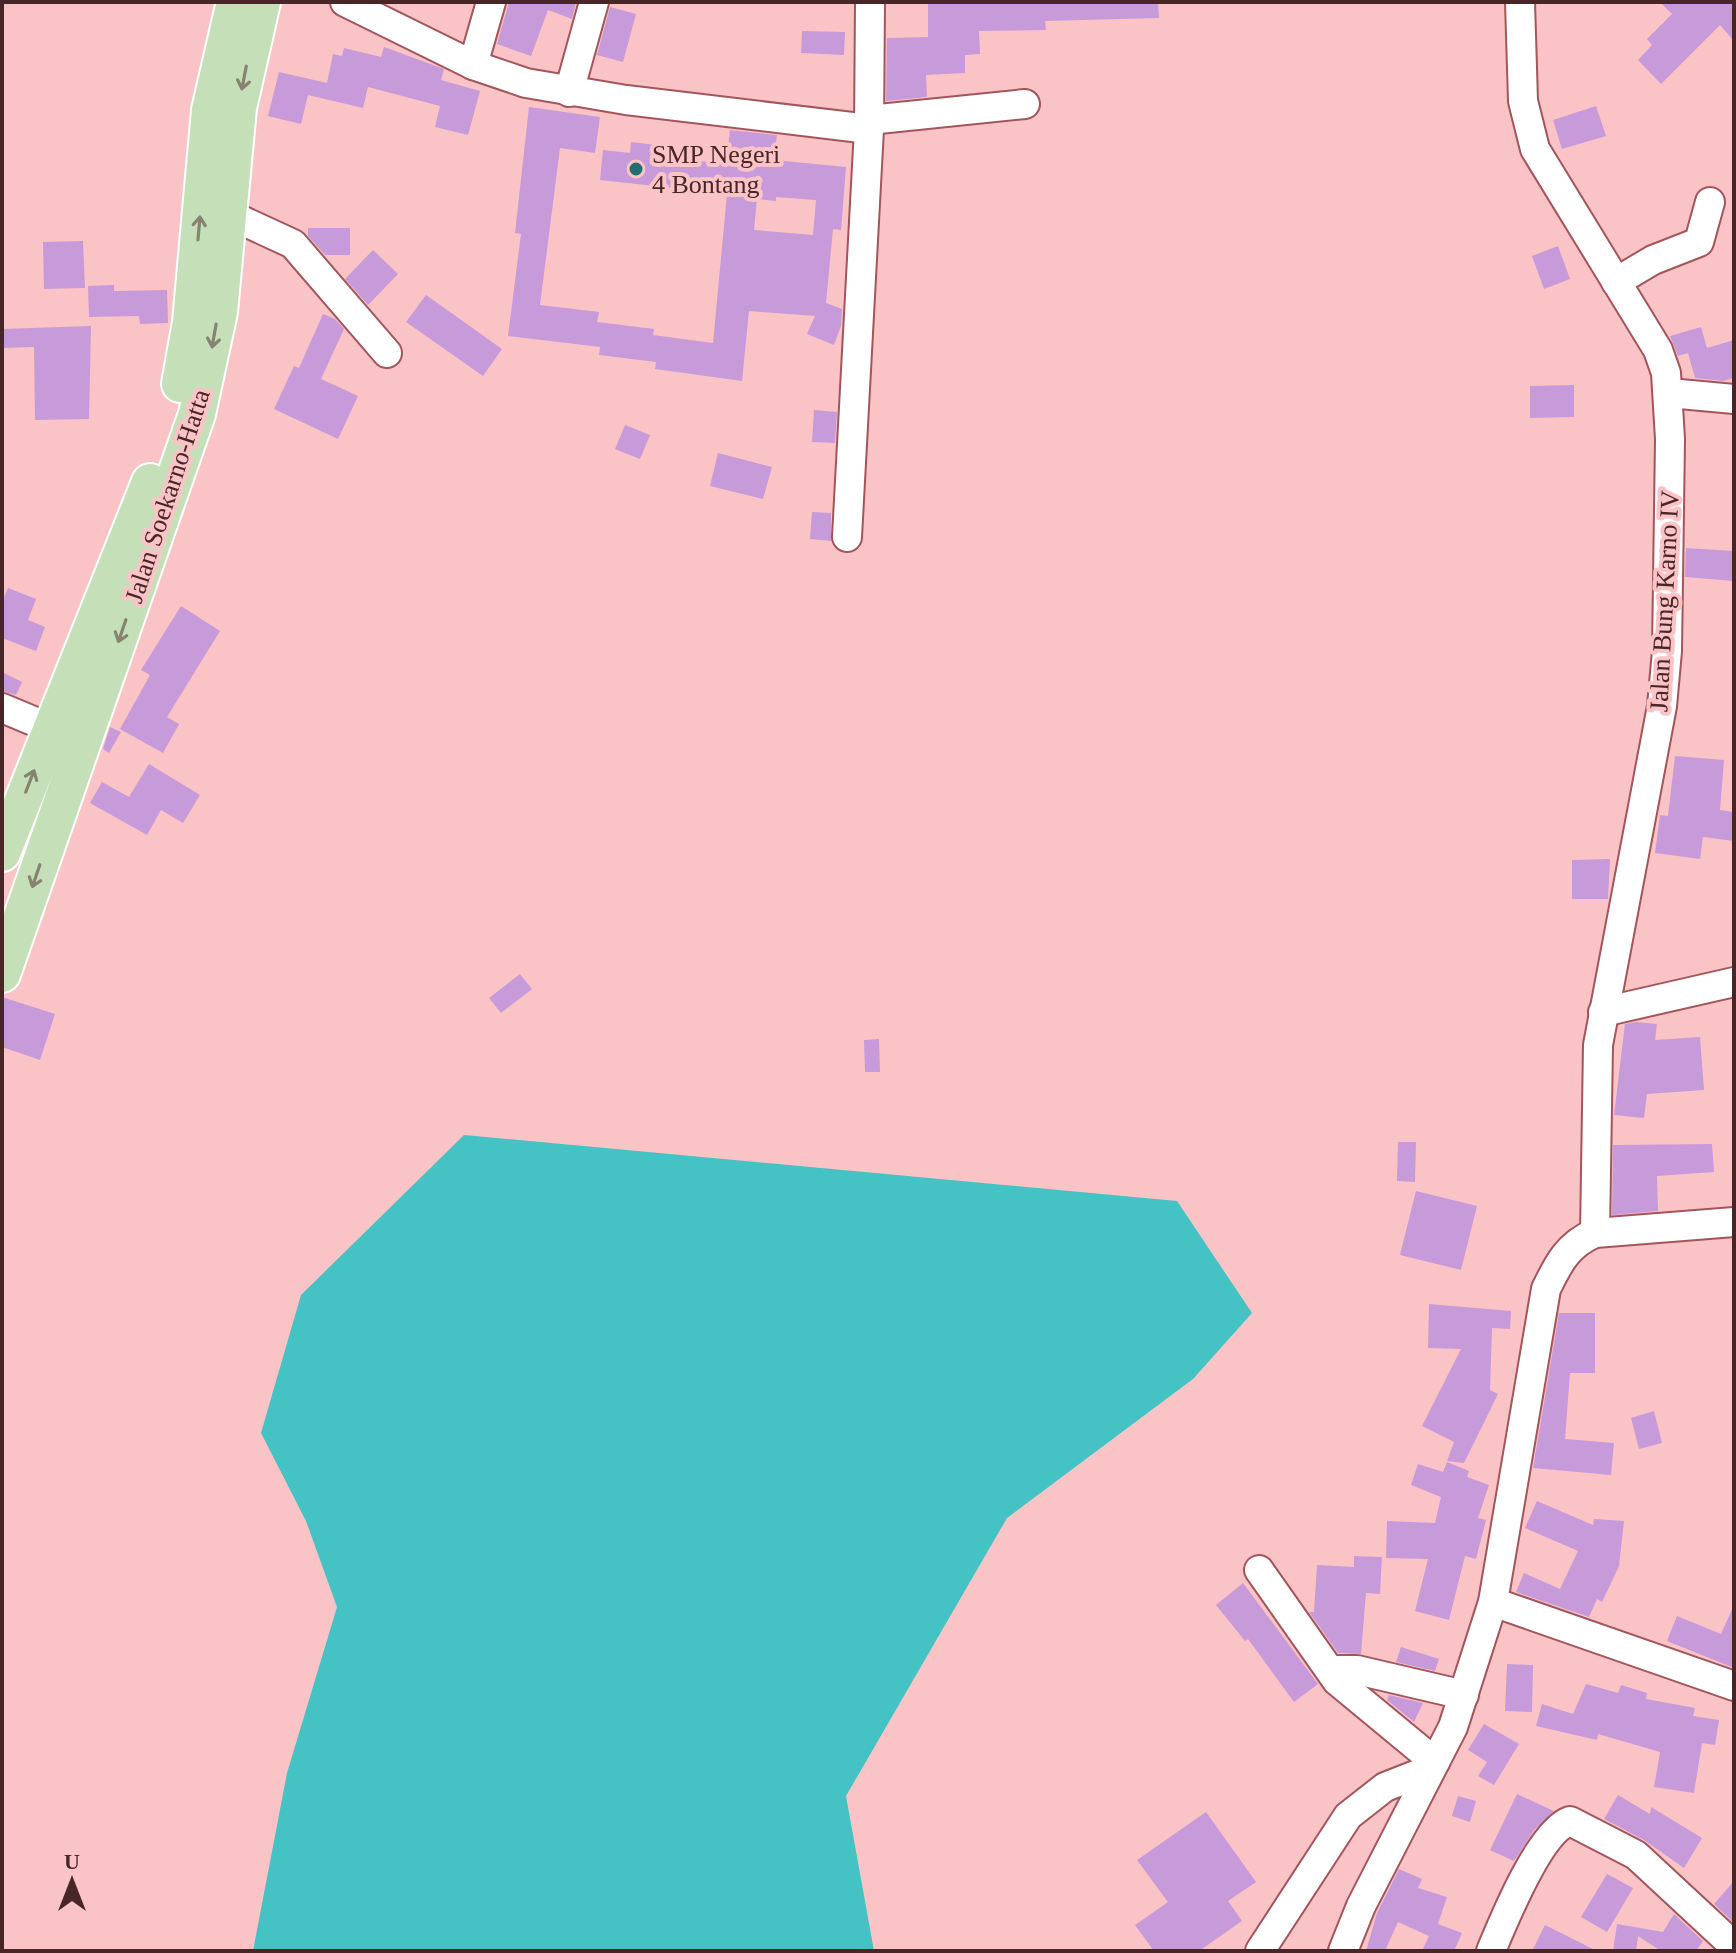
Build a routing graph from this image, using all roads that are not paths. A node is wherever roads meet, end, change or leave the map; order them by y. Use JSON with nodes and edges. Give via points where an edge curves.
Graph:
{"nodes":[{"id":1,"x":235,"y":2,"type":"edge"},
{"id":2,"x":262,"y":2,"type":"edge"},
{"id":3,"x":345,"y":2,"type":"edge"},
{"id":4,"x":491,"y":2,"type":"edge"},
{"id":5,"x":594,"y":2,"type":"edge"},
{"id":6,"x":870,"y":2,"type":"edge"},
{"id":7,"x":1520,"y":2,"type":"edge"},
{"id":8,"x":473,"y":65,"type":"junction"},
{"id":9,"x":569,"y":92,"type":"junction"},
{"id":10,"x":1025,"y":104,"type":"dead end"},
{"id":11,"x":869,"y":124,"type":"junction"},
{"id":12,"x":1710,"y":202,"type":"dead end"},
{"id":13,"x":228,"y":214,"type":"junction"},
{"id":14,"x":1616,"y":282,"type":"junction"},
{"id":15,"x":387,"y":353,"type":"dead end"},
{"id":16,"x":1669,"y":393,"type":"junction"},
{"id":17,"x":1734,"y":399,"type":"edge"},
{"id":18,"x":173,"y":448,"type":"junction"},
{"id":19,"x":157,"y":497,"type":"junction"},
{"id":20,"x":847,"y":537,"type":"dead end"},
{"id":21,"x":2,"y":708,"type":"edge"},
{"id":22,"x":50,"y":728,"type":"junction"},
{"id":23,"x":2,"y":853,"type":"edge"},
{"id":24,"x":2,"y":974,"type":"edge"},
{"id":25,"x":1734,"y":982,"type":"edge"},
{"id":26,"x":1603,"y":1012,"type":"junction"},
{"id":27,"x":1734,"y":1222,"type":"edge"},
{"id":28,"x":1595,"y":1233,"type":"junction"},
{"id":29,"x":1259,"y":1570,"type":"dead end"},
{"id":30,"x":1493,"y":1602,"type":"junction"},
{"id":31,"x":1330,"y":1670,"type":"junction"},
{"id":32,"x":1734,"y":1686,"type":"edge"},
{"id":33,"x":1464,"y":1695,"type":"junction"},
{"id":34,"x":1433,"y":1765,"type":"junction"},
{"id":35,"x":1734,"y":1946,"type":"edge"},
{"id":36,"x":1260,"y":1951,"type":"edge"},
{"id":37,"x":1343,"y":1951,"type":"edge"},
{"id":38,"x":1491,"y":1951,"type":"edge"}],
"edges":[{"from":18,"to":1,"type":"main road","name":"Jalan Soekarno-Hatta","one_way":true,"via":[[210,110]]},
{"from":2,"to":13,"type":"main road","name":"Jalan Soekarno-Hatta","one_way":true,"via":[[238,108]]},
{"from":3,"to":8,"type":"street"},
{"from":4,"to":8,"type":"street"},
{"from":5,"to":9,"type":"street"},
{"from":6,"to":11,"type":"street"},
{"from":7,"to":14,"type":"street","name":"Jalan Bung Karno IV","via":[[1527,124],[1548,173]]},
{"from":8,"to":9,"type":"street"},
{"from":9,"to":11,"type":"street"},
{"from":10,"to":11,"type":"street"},
{"from":11,"to":20,"type":"street"},
{"from":12,"to":14,"type":"street","via":[[1699,242]]},
{"from":13,"to":15,"type":"street","via":[[293,244]]},
{"from":13,"to":18,"type":"main road","name":"Jalan Soekarno-Hatta","one_way":true,"via":[[213,342],[197,414]]},
{"from":14,"to":16,"type":"street","name":"Jalan Bung Karno IV","via":[[1658,350]]},
{"from":16,"to":17,"type":"street"},
{"from":16,"to":26,"type":"street","name":"Jalan Bung Karno IV","via":[[1662,706]]},
{"from":18,"to":19,"type":"main road","name":"Jalan Soekarno-Hatta"},
{"from":19,"to":22,"type":"main road","name":"Jalan Soekarno-Hatta"},
{"from":19,"to":24,"type":"main road","name":"Jalan Soekarno-Hatta","one_way":true},
{"from":21,"to":22,"type":"street"},
{"from":23,"to":22,"type":"main road","name":"Jalan Soekarno-Hatta","one_way":true},
{"from":25,"to":26,"type":"street"},
{"from":26,"to":28,"type":"street","name":"Jalan Bung Karno IV","via":[[1596,1073]]},
{"from":27,"to":28,"type":"street"},
{"from":28,"to":30,"type":"street","via":[[1567,1250],[1546,1289]]},
{"from":29,"to":31,"type":"street"},
{"from":30,"to":32,"type":"street"},
{"from":30,"to":33,"type":"street"},
{"from":31,"to":33,"type":"street","via":[[1357,1670]]},
{"from":31,"to":34,"type":"street"},
{"from":33,"to":34,"type":"street"},
{"from":34,"to":36,"type":"street","via":[[1385,1787],[1348,1816]]},
{"from":34,"to":37,"type":"street"},
{"from":35,"to":38,"type":"street","via":[[1636,1855],[1570,1821],[1559,1826],[1521,1883]]}]}
